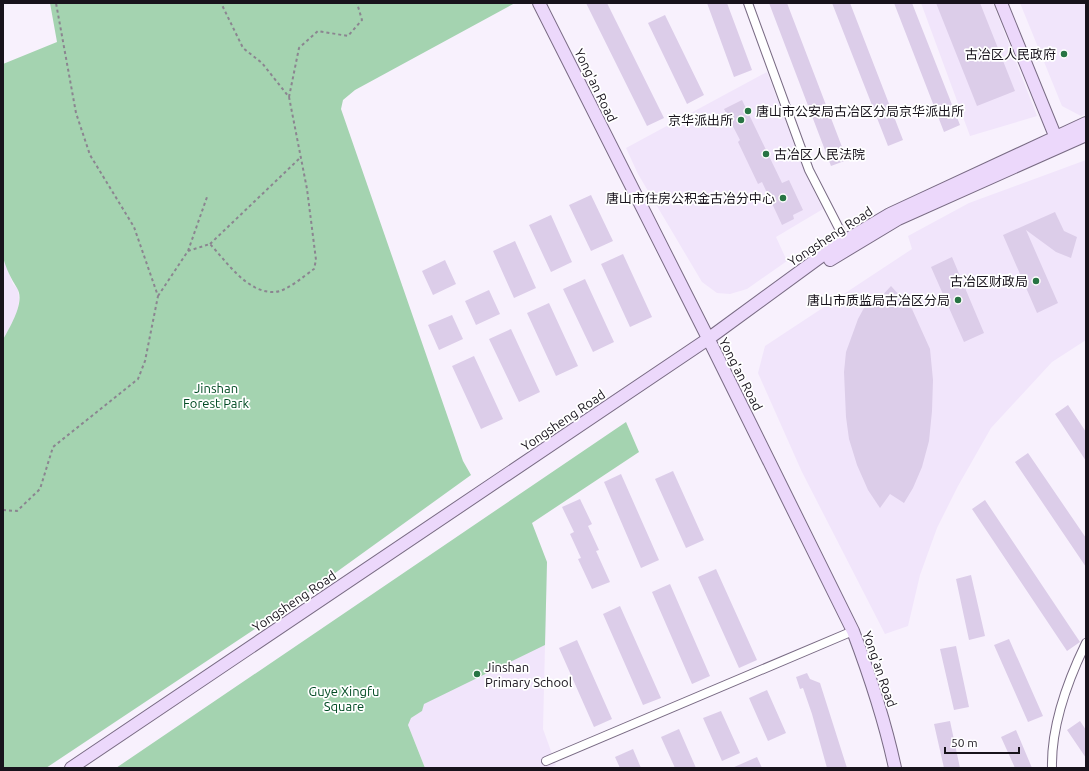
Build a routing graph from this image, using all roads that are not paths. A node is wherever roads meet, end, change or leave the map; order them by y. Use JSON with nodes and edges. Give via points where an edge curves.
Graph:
{"nodes":[{"id":1,"x":539,"y":3,"type":"edge"},
{"id":2,"x":748,"y":3,"type":"edge"},
{"id":3,"x":1001,"y":3,"type":"edge"},
{"id":4,"x":1086,"y":123,"type":"edge"},
{"id":5,"x":1086,"y":135,"type":"edge"},
{"id":6,"x":1056,"y":138,"type":"junction"},
{"id":7,"x":845,"y":240,"type":"junction"},
{"id":8,"x":710,"y":342,"type":"junction"},
{"id":9,"x":853,"y":631,"type":"junction"},
{"id":10,"x":1086,"y":644,"type":"edge"},
{"id":11,"x":546,"y":761,"type":"dead end"},
{"id":12,"x":71,"y":768,"type":"edge"},
{"id":13,"x":86,"y":768,"type":"edge"},
{"id":14,"x":894,"y":768,"type":"edge"},
{"id":15,"x":1052,"y":768,"type":"edge"}],
"edges":[{"from":1,"to":8,"type":"main road","name":"Yong'an Road"},
{"from":2,"to":7,"type":"street","via":[[809,170]]},
{"from":3,"to":6,"type":"main road"},
{"from":4,"to":6,"type":"main road","name":"Yongsheng Road"},
{"from":5,"to":8,"type":"main road","name":"Yongsheng Road","via":[[898,219],[835,256]]},
{"from":6,"to":7,"type":"main road","name":"Yongsheng Road","via":[[890,214]]},
{"from":7,"to":8,"type":"main road","name":"Yongsheng Road"},
{"from":8,"to":9,"type":"main road","name":"Yong'an Road"},
{"from":8,"to":12,"type":"main road","name":"Yongsheng Road"},
{"from":8,"to":13,"type":"main road","name":"Yongsheng Road"},
{"from":9,"to":11,"type":"street"},
{"from":9,"to":14,"type":"main road","name":"Yong'an Road","via":[[870,675]]},
{"from":10,"to":15,"type":"street","via":[[1062,701],[1052,752]]}]}
